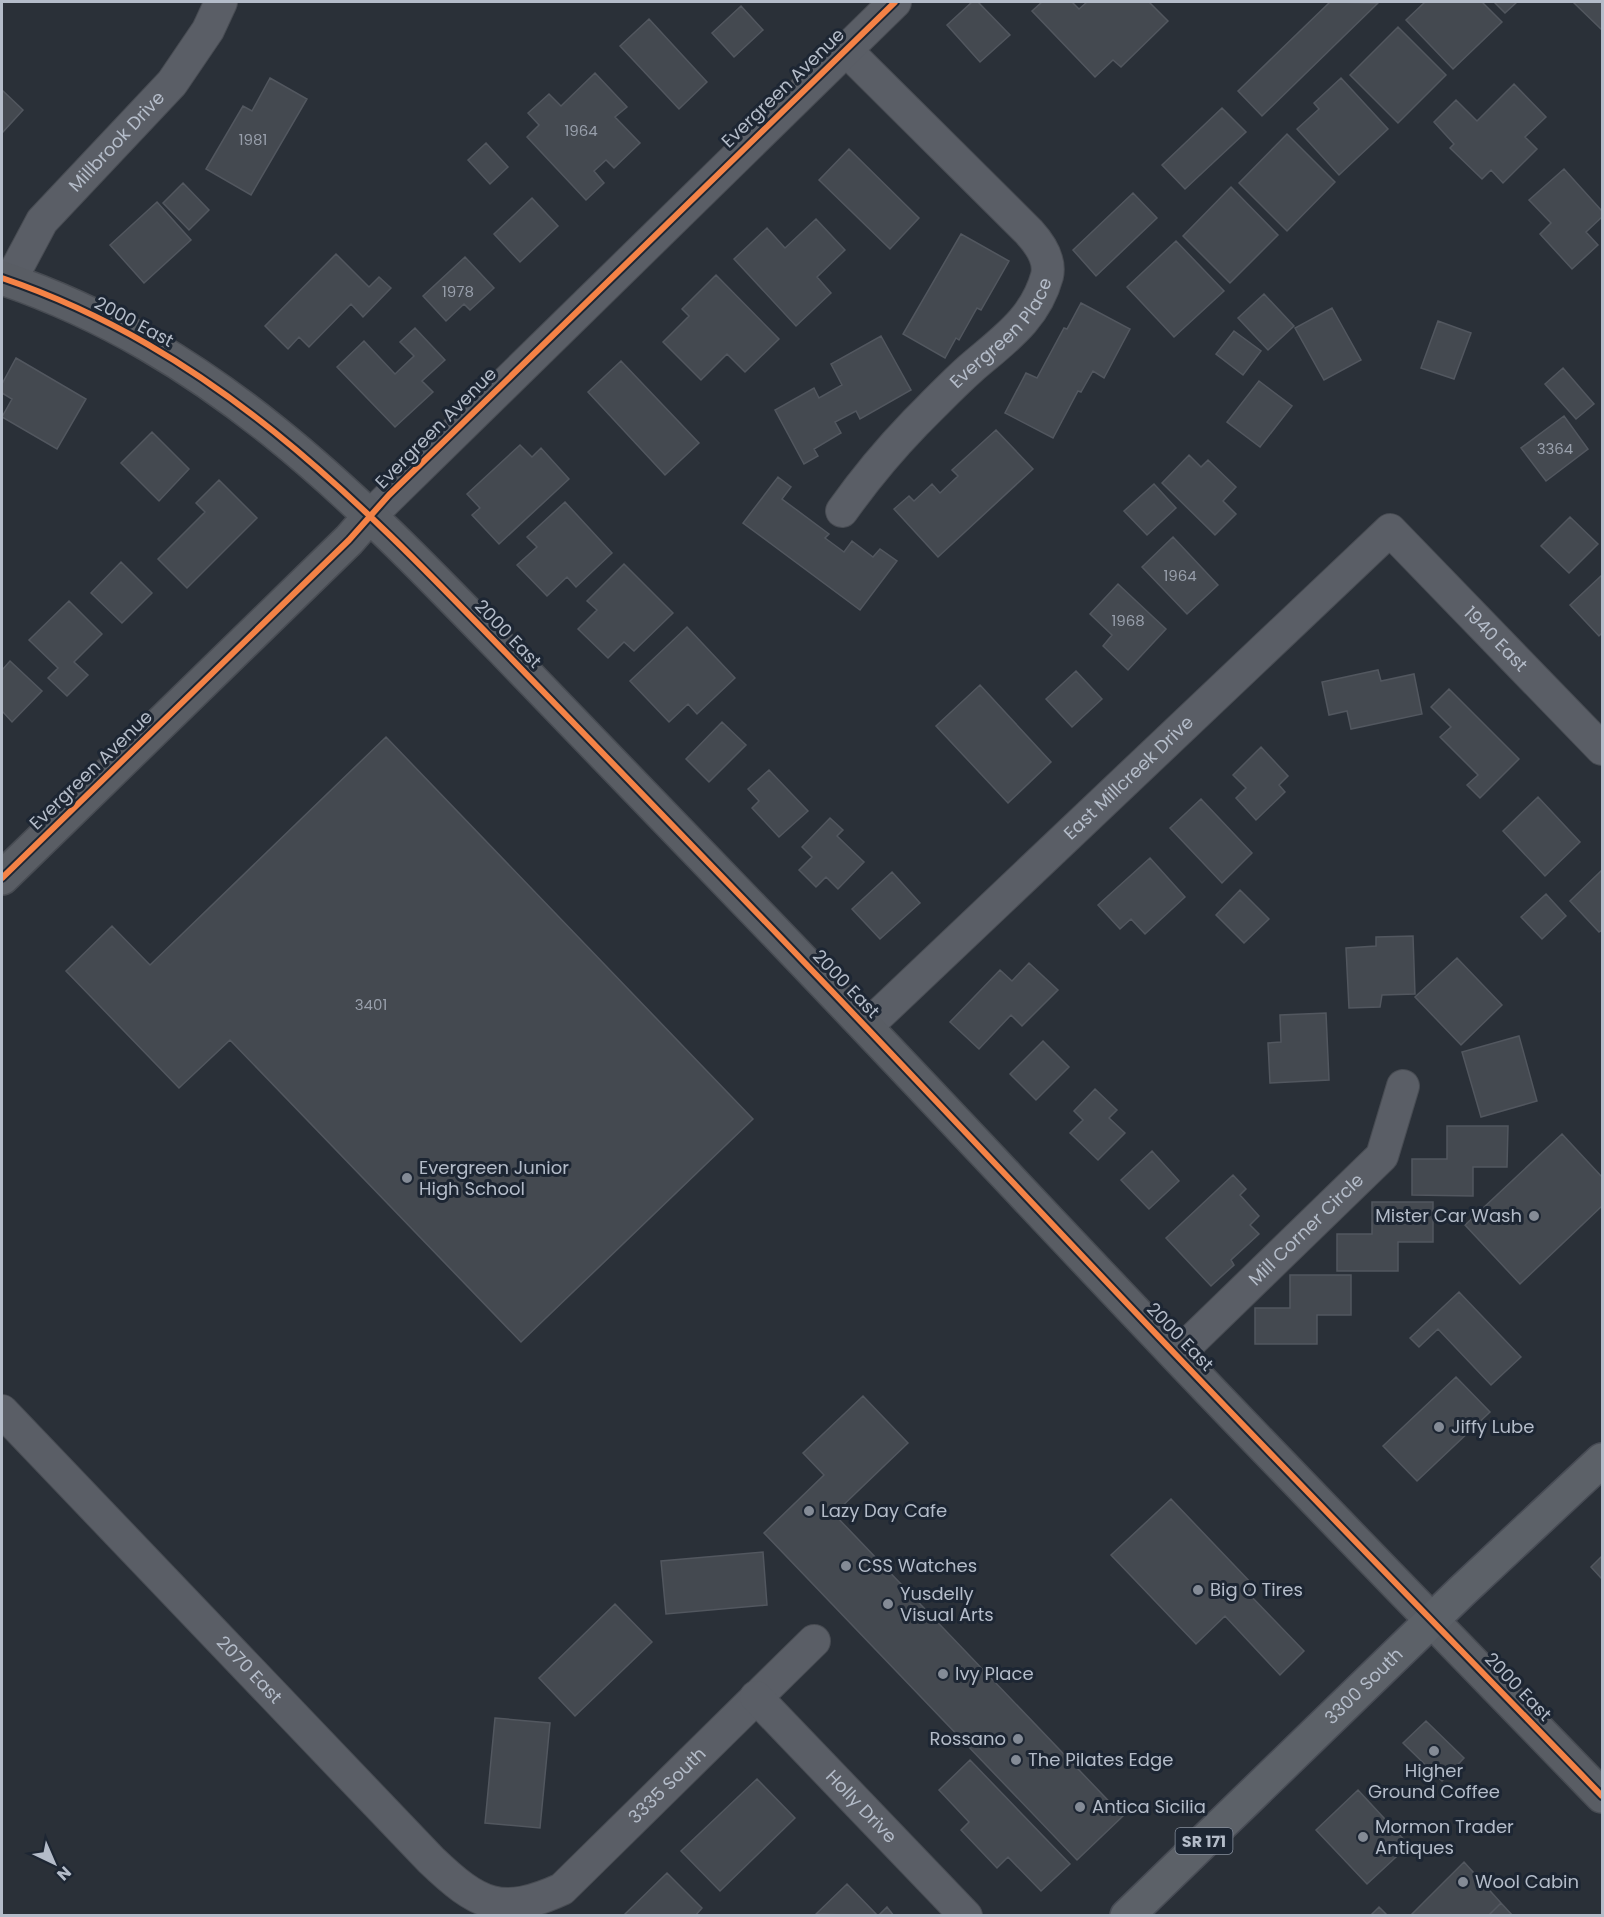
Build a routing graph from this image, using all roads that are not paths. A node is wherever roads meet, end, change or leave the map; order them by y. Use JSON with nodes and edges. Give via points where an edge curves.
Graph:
{"nodes":[{"id":1,"x":221,"y":2,"type":"edge"},
{"id":2,"x":895,"y":2,"type":"edge"},
{"id":3,"x":844,"y":48,"type":"junction"},
{"id":4,"x":6,"y":280,"type":"edge"},
{"id":5,"x":842,"y":511,"type":"dead end"},
{"id":6,"x":370,"y":516,"type":"junction"},
{"id":7,"x":1390,"y":530,"type":"joint"},
{"id":8,"x":1602,"y":749,"type":"edge"},
{"id":9,"x":2,"y":878,"type":"edge"},
{"id":10,"x":866,"y":1027,"type":"junction"},
{"id":11,"x":1403,"y":1086,"type":"dead end"},
{"id":12,"x":1177,"y":1355,"type":"junction"},
{"id":13,"x":2,"y":1411,"type":"edge"},
{"id":14,"x":1602,"y":1460,"type":"edge"},
{"id":15,"x":1432,"y":1620,"type":"junction"},
{"id":16,"x":814,"y":1641,"type":"dead end"},
{"id":17,"x":756,"y":1697,"type":"junction"},
{"id":18,"x":1602,"y":1796,"type":"edge"},
{"id":19,"x":510,"y":1912,"type":"joint"},
{"id":20,"x":966,"y":1916,"type":"edge"},
{"id":21,"x":1127,"y":1916,"type":"edge"}],
"edges":[{"from":1,"to":4,"type":"street","name":"Millbrook Drive","via":[[208,30],[172,83],[42,221]]},
{"from":2,"to":3,"type":"street","name":"Evergreen Avenue"},
{"from":3,"to":5,"type":"street","name":"Evergreen Place","via":[[1029,232],[1043,248],[1048,273],[1037,299],[1013,334],[914,425],[869,473]]},
{"from":3,"to":6,"type":"street","name":"Evergreen Avenue"},
{"from":4,"to":6,"type":"street","name":"2000 East","via":[[115,327],[189,369],[301,451]]},
{"from":6,"to":9,"type":"street","name":"Evergreen Avenue"},
{"from":6,"to":10,"type":"street","name":"2000 East"},
{"from":7,"to":8,"type":"street","name":"1940 East"},
{"from":7,"to":10,"type":"street","name":"East Millcreek Drive"},
{"from":10,"to":12,"type":"street","name":"2000 East"},
{"from":11,"to":12,"type":"street","name":"Mill Corner Circle","via":[[1382,1156]]},
{"from":12,"to":15,"type":"street","name":"2000 East"},
{"from":13,"to":19,"type":"street","name":"2070 East","via":[[431,1860],[464,1892],[488,1907]]},
{"from":14,"to":15,"type":"main road","name":"3300 South","number":"SR 171"},
{"from":15,"to":18,"type":"street","name":"2000 East"},
{"from":15,"to":21,"type":"main road","name":"3300 South","number":"SR 171"},
{"from":16,"to":17,"type":"street","name":"3335 South"},
{"from":17,"to":19,"type":"street","name":"3335 South","via":[[562,1889],[540,1905]]},
{"from":17,"to":20,"type":"street","name":"Holly Drive"}]}
